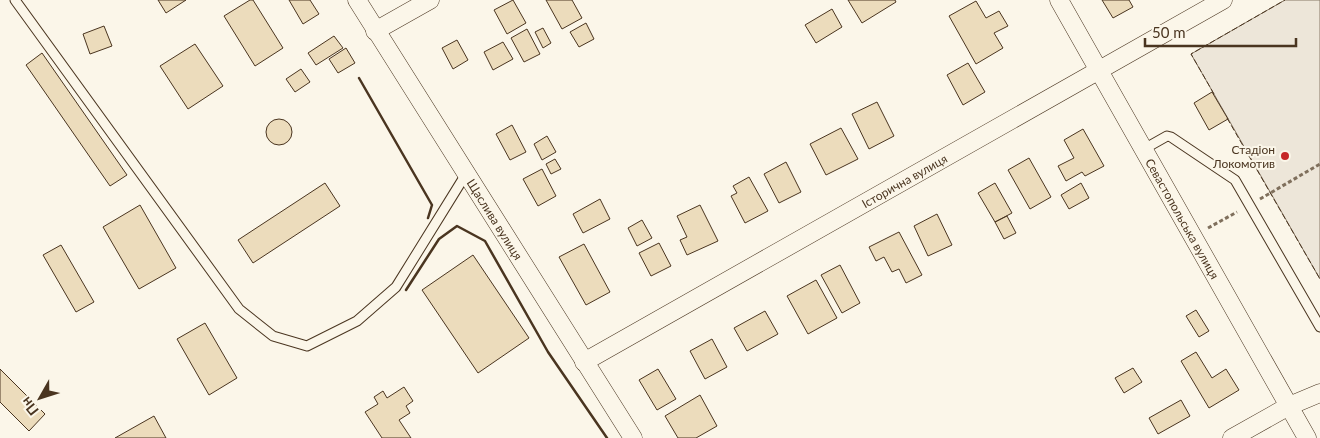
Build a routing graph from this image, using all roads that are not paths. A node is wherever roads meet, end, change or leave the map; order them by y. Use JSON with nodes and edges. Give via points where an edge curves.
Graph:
{"nodes":[{"id":1,"x":15,"y":0,"type":"edge"},
{"id":2,"x":357,"y":0,"type":"edge"},
{"id":3,"x":430,"y":0,"type":"edge"},
{"id":4,"x":1059,"y":0,"type":"edge"},
{"id":5,"x":1222,"y":0,"type":"edge"},
{"id":6,"x":375,"y":31,"type":"junction"},
{"id":7,"x":1099,"y":70,"type":"junction"},
{"id":8,"x":1144,"y":149,"type":"junction"},
{"id":9,"x":466,"y":174,"type":"junction"},
{"id":10,"x":1320,"y":328,"type":"edge"},
{"id":11,"x":584,"y":362,"type":"junction"},
{"id":12,"x":1320,"y":393,"type":"edge"},
{"id":13,"x":1289,"y":406,"type":"junction"},
{"id":14,"x":633,"y":438,"type":"edge"},
{"id":15,"x":1232,"y":438,"type":"edge"},
{"id":16,"x":1307,"y":438,"type":"edge"}],
"edges":[{"from":1,"to":9,"type":"lane","via":[[239,309],[274,336],[307,346],[357,321],[396,287]]},
{"from":2,"to":6,"type":"street","name":"Щаслива вулиця"},
{"from":3,"to":6,"type":"street"},
{"from":4,"to":7,"type":"street","name":"Севастопольська вулиця"},
{"from":5,"to":7,"type":"street","name":"Історична вулиця"},
{"from":6,"to":9,"type":"street","name":"Щаслива вулиця"},
{"from":7,"to":8,"type":"street","name":"Севастопольська вулиця"},
{"from":7,"to":11,"type":"street","name":"Історична вулиця"},
{"from":8,"to":10,"type":"lane","via":[[1167,136],[1171,137],[1233,177]]},
{"from":8,"to":13,"type":"street","name":"Севастопольська вулиця"},
{"from":9,"to":11,"type":"street","name":"Щаслива вулиця"},
{"from":11,"to":14,"type":"street","name":"Щаслива вулиця"},
{"from":12,"to":13,"type":"street"},
{"from":13,"to":15,"type":"street"},
{"from":13,"to":16,"type":"street","name":"Севастопольська вулиця"}]}
